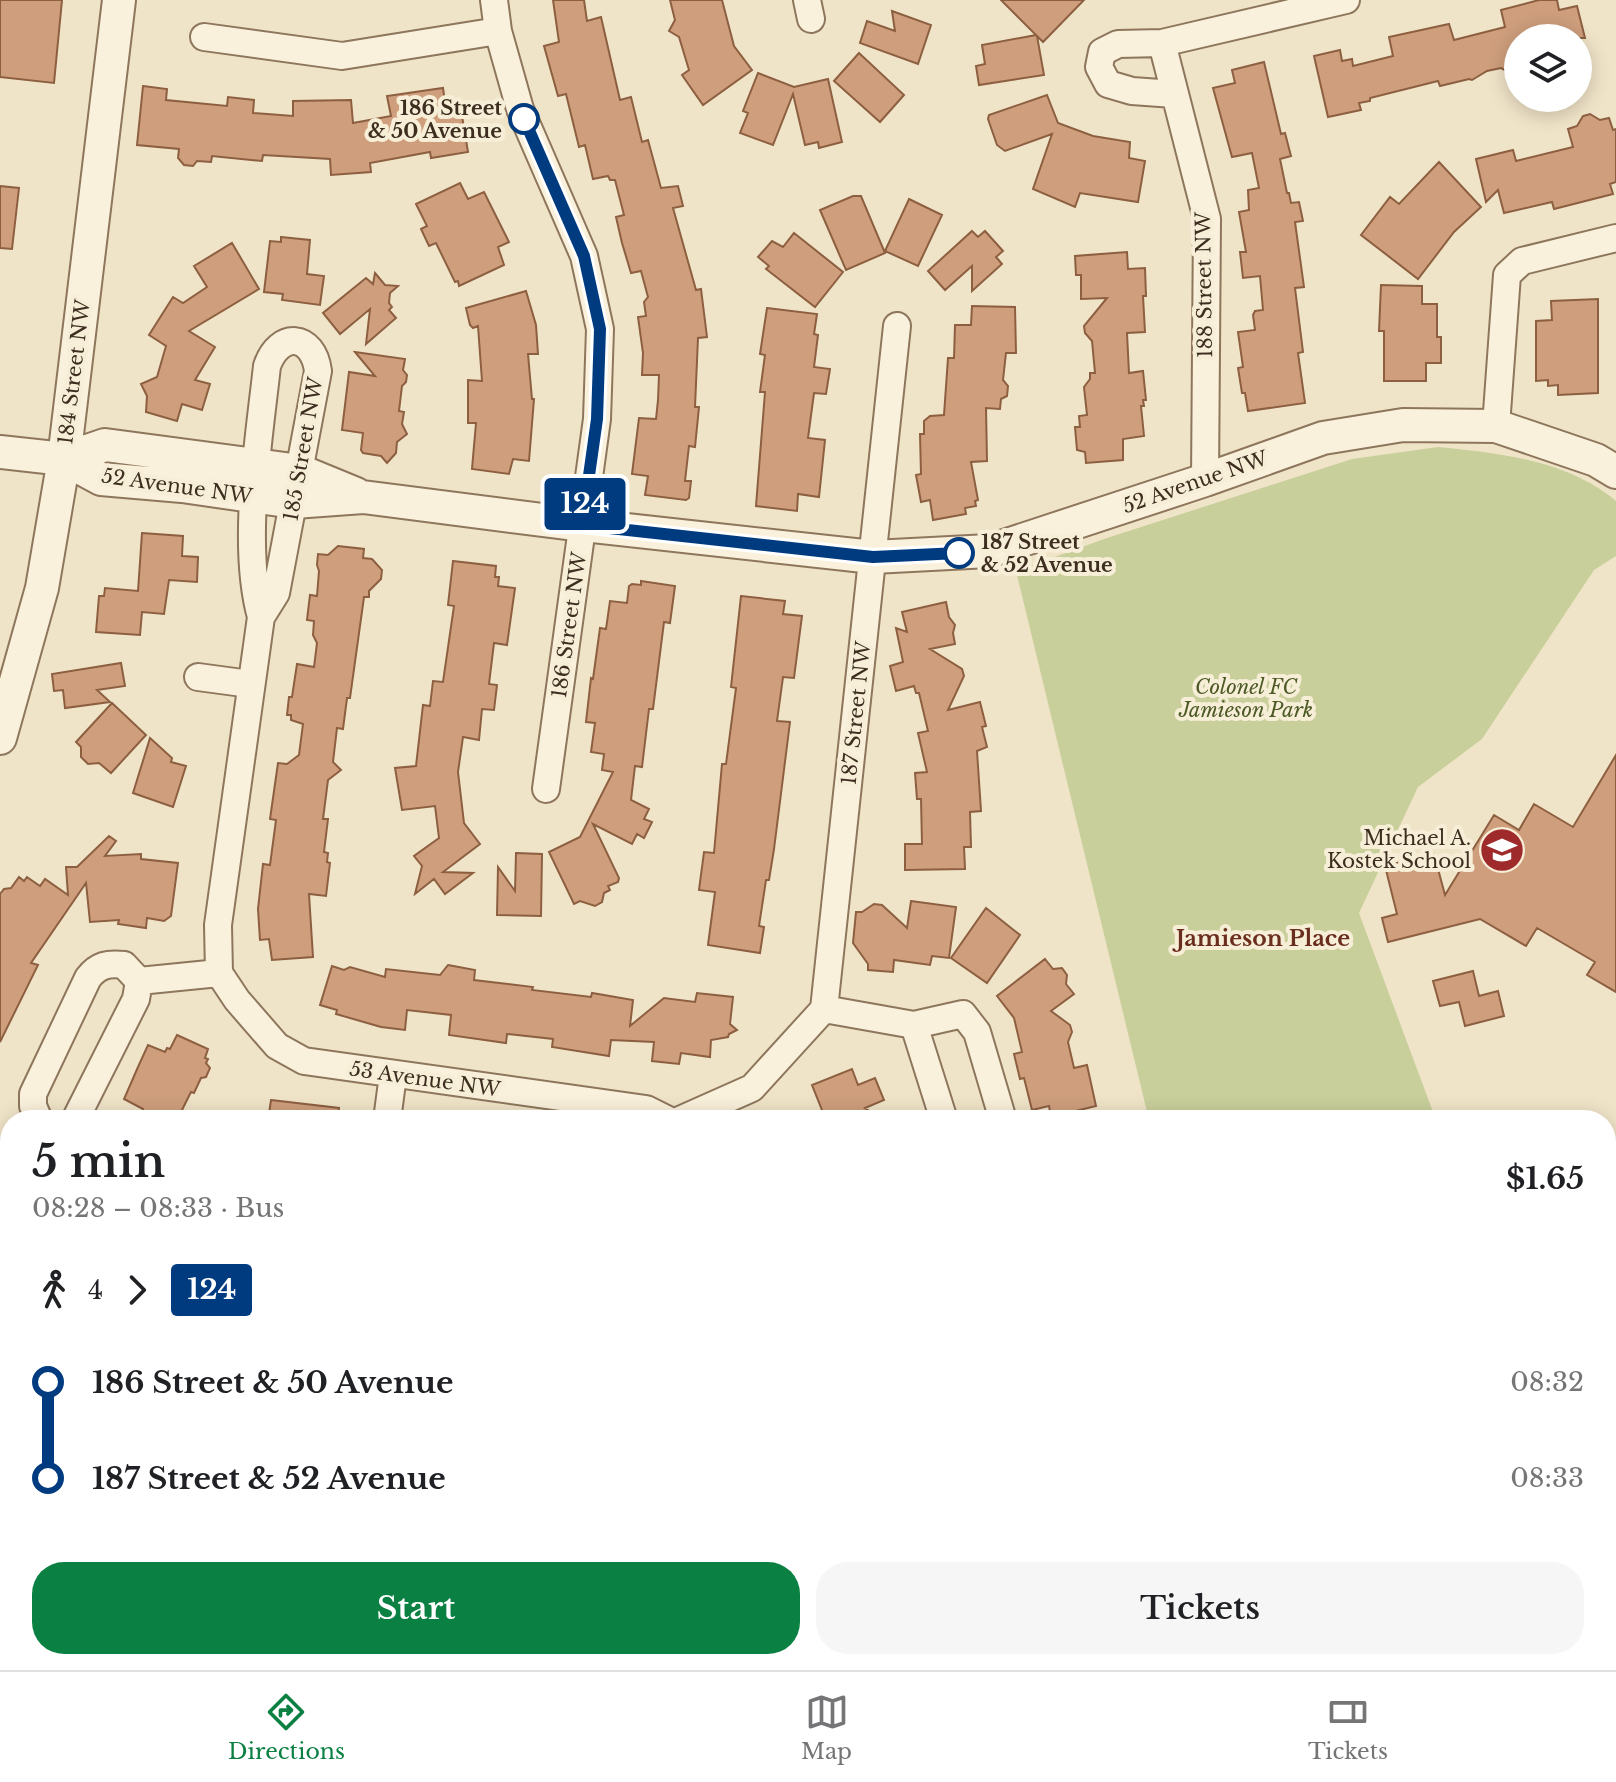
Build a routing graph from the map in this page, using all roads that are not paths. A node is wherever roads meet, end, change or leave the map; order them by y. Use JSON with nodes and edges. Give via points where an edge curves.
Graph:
{"nodes":[{"id":1,"x":119,"y":0,"type":"edge"},
{"id":2,"x":494,"y":0,"type":"edge"},
{"id":3,"x":1346,"y":0,"type":"edge"},
{"id":4,"x":498,"y":31,"type":"junction"},
{"id":5,"x":204,"y":37,"type":"dead end"},
{"id":6,"x":1162,"y":43,"type":"junction"},
{"id":7,"x":1174,"y":94,"type":"junction"},
{"id":8,"x":1616,"y":238,"type":"edge"},
{"id":9,"x":897,"y":326,"type":"dead end"},
{"id":10,"x":1496,"y":426,"type":"junction"},
{"id":11,"x":0,"y":452,"type":"edge"},
{"id":12,"x":64,"y":459,"type":"junction"},
{"id":13,"x":256,"y":465,"type":"junction"},
{"id":14,"x":1606,"y":466,"type":"edge"},
{"id":15,"x":1205,"y":480,"type":"junction"},
{"id":16,"x":297,"y":486,"type":"junction"},
{"id":17,"x":254,"y":497,"type":"junction"},
{"id":18,"x":582,"y":525,"type":"junction"},
{"id":19,"x":873,"y":557,"type":"junction"},
{"id":20,"x":261,"y":617,"type":"junction"},
{"id":21,"x":198,"y":677,"type":"dead end"},
{"id":22,"x":250,"y":684,"type":"junction"},
{"id":23,"x":0,"y":738,"type":"edge"},
{"id":24,"x":546,"y":789,"type":"dead end"},
{"id":25,"x":219,"y":973,"type":"junction"},
{"id":26,"x":139,"y":981,"type":"junction"},
{"id":27,"x":824,"y":1009,"type":"junction"},
{"id":28,"x":914,"y":1025,"type":"junction"},
{"id":29,"x":393,"y":1075,"type":"junction"},
{"id":30,"x":35,"y":1110,"type":"edge"},
{"id":31,"x":80,"y":1110,"type":"edge"},
{"id":32,"x":388,"y":1110,"type":"edge"},
{"id":33,"x":648,"y":1110,"type":"edge"},
{"id":34,"x":702,"y":1110,"type":"edge"},
{"id":35,"x":941,"y":1110,"type":"edge"},
{"id":36,"x":1000,"y":1110,"type":"edge"}],
"edges":[{"from":1,"to":12,"type":"street","name":"184 Street NW"},
{"from":2,"to":4,"type":"street","name":"186 Street NW"},
{"from":3,"to":6,"type":"street"},
{"from":4,"to":5,"type":"street","via":[[342,56]]},
{"from":4,"to":18,"type":"street","name":"186 Street NW","via":[[520,109],[584,256],[600,329],[597,419]]},
{"from":6,"to":7,"type":"street","name":"188 Street NW"},
{"from":6,"to":7,"type":"street","via":[[1118,44],[1106,49],[1099,61],[1103,78],[1116,88]]},
{"from":7,"to":15,"type":"street","name":"188 Street NW","via":[[1207,219]]},
{"from":8,"to":10,"type":"street","via":[[1522,261],[1507,275]]},
{"from":9,"to":19,"type":"street","name":"187 Street NW"},
{"from":10,"to":14,"type":"street","name":"52 Avenue NW"},
{"from":10,"to":15,"type":"street","name":"52 Avenue NW","via":[[1403,425],[1323,438]]},
{"from":11,"to":12,"type":"street"},
{"from":12,"to":13,"type":"street","name":"52 Avenue NW","via":[[105,445]]},
{"from":12,"to":17,"type":"street","name":"52 Avenue NW","via":[[101,479]]},
{"from":12,"to":23,"type":"street","name":"184 Street NW","via":[[42,588]]},
{"from":13,"to":16,"type":"street","name":"52 Avenue NW"},
{"from":13,"to":16,"type":"street","name":"185 Street NW","via":[[267,366],[280,345],[297,340],[316,356],[318,371]]},
{"from":13,"to":17,"type":"street","name":"185 Street NW"},
{"from":15,"to":19,"type":"street","name":"52 Avenue NW","via":[[989,551]]},
{"from":16,"to":17,"type":"street","name":"52 Avenue NW"},
{"from":16,"to":18,"type":"street","name":"52 Avenue NW"},
{"from":16,"to":20,"type":"street","name":"185 Street NW","via":[[276,593]]},
{"from":17,"to":20,"type":"street","name":"185 Street NW","via":[[253,589]]},
{"from":18,"to":19,"type":"street","name":"52 Avenue NW"},
{"from":18,"to":24,"type":"street","name":"186 Street NW"},
{"from":19,"to":27,"type":"street","name":"187 Street NW"},
{"from":20,"to":22,"type":"street","name":"185 Street NW"},
{"from":21,"to":22,"type":"street"},
{"from":22,"to":25,"type":"street","name":"185 Street NW","via":[[218,925]]},
{"from":25,"to":26,"type":"street"},
{"from":25,"to":29,"type":"street","name":"53 Avenue NW","via":[[277,1046],[304,1061]]},
{"from":26,"to":30,"type":"street","via":[[124,965],[95,969],[33,1094]]},
{"from":26,"to":31,"type":"street","via":[[136,999]]},
{"from":27,"to":28,"type":"street"},
{"from":27,"to":34,"type":"street","via":[[752,1088]]},
{"from":28,"to":35,"type":"street"},
{"from":28,"to":36,"type":"street","via":[[963,1014],[977,1032]]},
{"from":29,"to":32,"type":"street"},
{"from":29,"to":33,"type":"street","name":"53 Avenue NW"}]}
